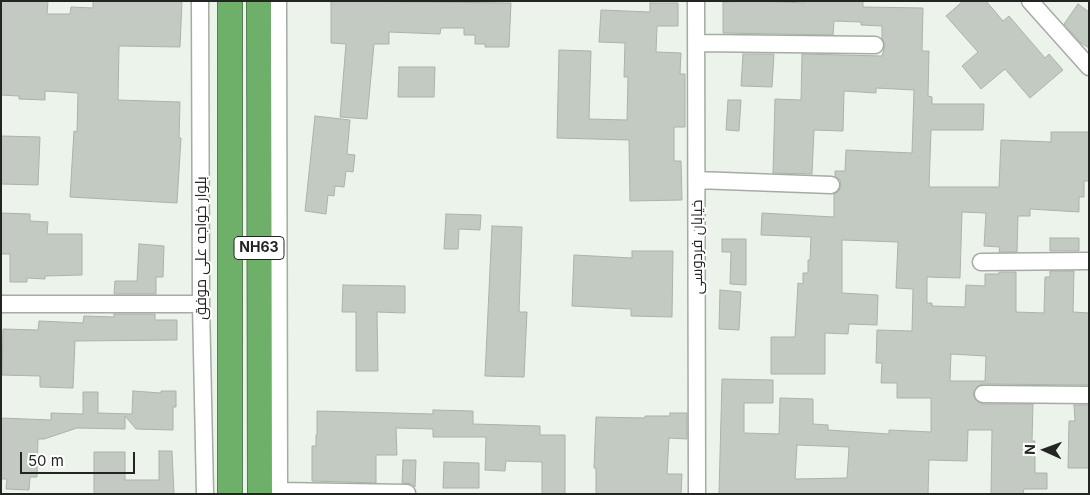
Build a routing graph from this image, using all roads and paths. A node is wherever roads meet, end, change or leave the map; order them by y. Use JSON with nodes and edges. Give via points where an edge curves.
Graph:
{"nodes":[{"id":1,"x":200,"y":1,"type":"edge"},
{"id":2,"x":230,"y":1,"type":"edge"},
{"id":3,"x":259,"y":1,"type":"edge"},
{"id":4,"x":278,"y":1,"type":"edge"},
{"id":5,"x":696,"y":1,"type":"edge"},
{"id":6,"x":1030,"y":1,"type":"edge"},
{"id":7,"x":696,"y":43,"type":"junction"},
{"id":8,"x":875,"y":45,"type":"dead end"},
{"id":9,"x":1089,"y":67,"type":"edge"},
{"id":10,"x":697,"y":180,"type":"junction"},
{"id":11,"x":831,"y":185,"type":"dead end"},
{"id":12,"x":1089,"y":261,"type":"edge"},
{"id":13,"x":981,"y":262,"type":"dead end"},
{"id":14,"x":1,"y":304,"type":"edge"},
{"id":15,"x":201,"y":304,"type":"junction"},
{"id":16,"x":983,"y":394,"type":"dead end"},
{"id":17,"x":1089,"y":395,"type":"edge"},
{"id":18,"x":273,"y":493,"type":"edge"},
{"id":19,"x":407,"y":493,"type":"edge"},
{"id":20,"x":205,"y":494,"type":"edge"},
{"id":21,"x":230,"y":494,"type":"edge"},
{"id":22,"x":697,"y":494,"type":"edge"}],
"edges":[{"from":1,"to":15,"type":"street","name":"بلوار خواجه علی موفق"},
{"from":2,"to":21,"type":"highway","number":"NH63"},
{"from":3,"to":18,"type":"highway","number":"NH63"},
{"from":4,"to":18,"type":"street"},
{"from":5,"to":7,"type":"street","name":"خیابان فردوسی"},
{"from":6,"to":9,"type":"street"},
{"from":7,"to":8,"type":"street"},
{"from":7,"to":10,"type":"street","name":"خیابان فردوسی"},
{"from":10,"to":11,"type":"street"},
{"from":10,"to":22,"type":"street","name":"خیابان فردوسی"},
{"from":12,"to":13,"type":"street"},
{"from":14,"to":15,"type":"street"},
{"from":15,"to":20,"type":"street","name":"بلوار خواجه علی موفق"},
{"from":16,"to":17,"type":"street"},
{"from":18,"to":19,"type":"street"}]}
